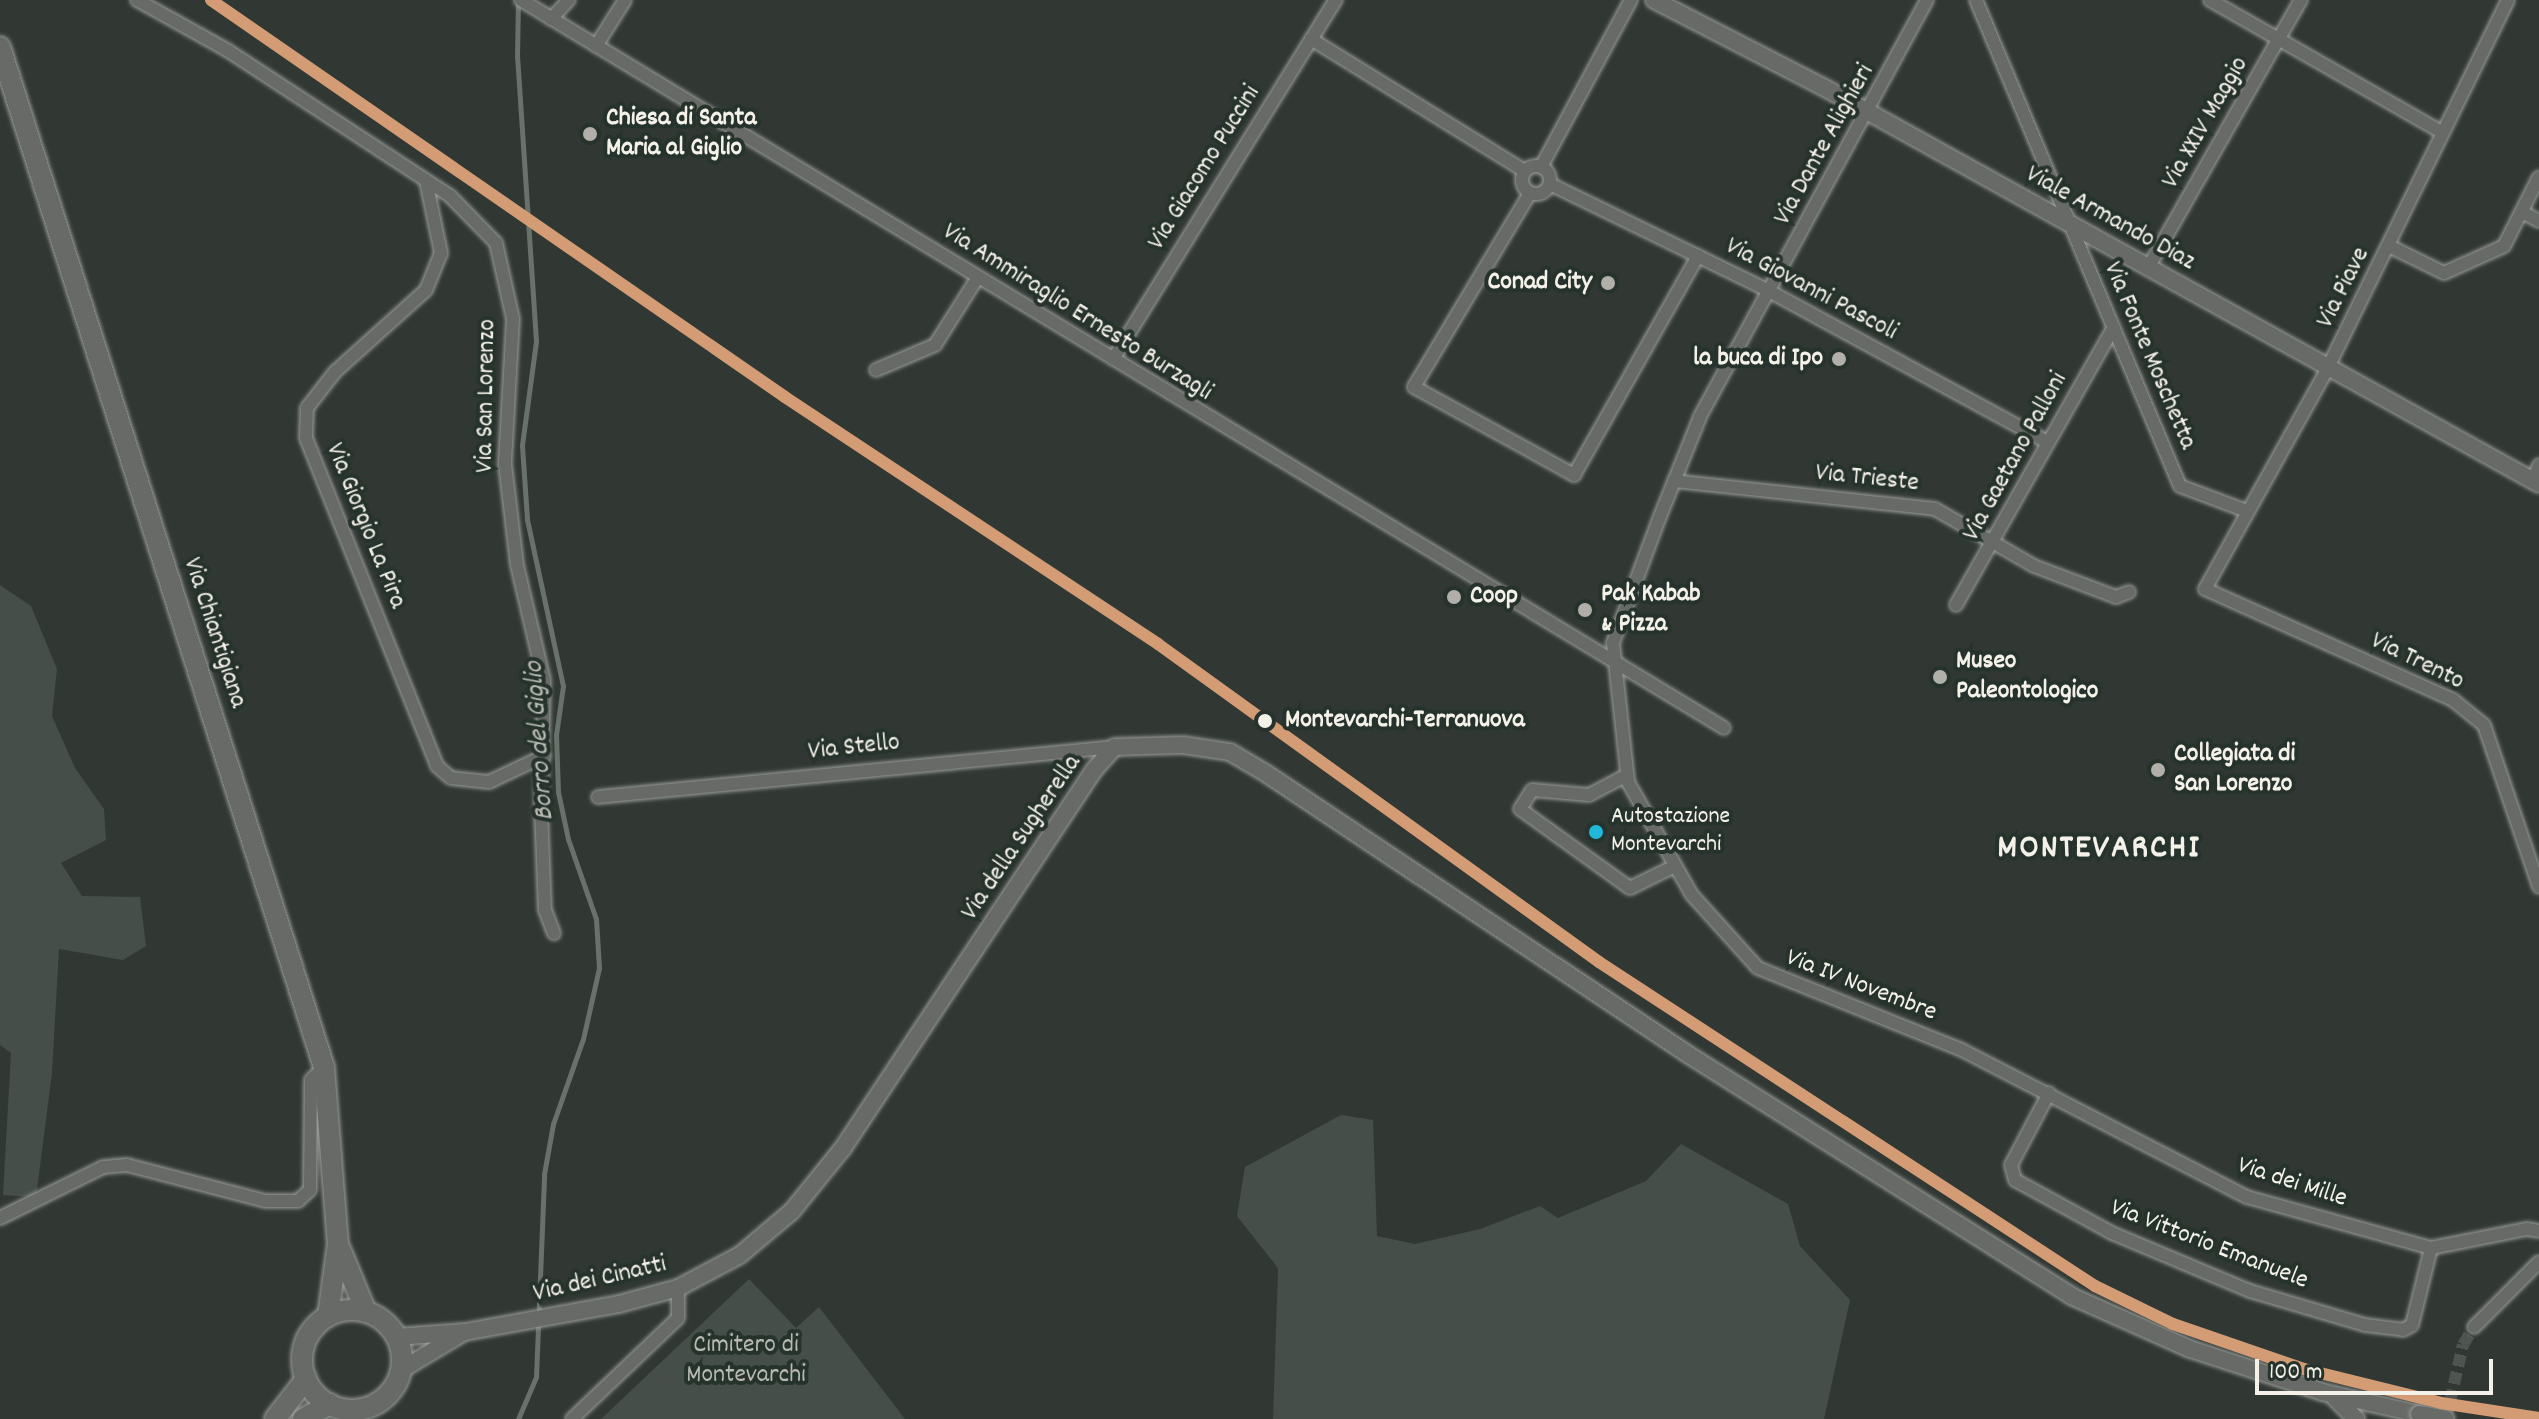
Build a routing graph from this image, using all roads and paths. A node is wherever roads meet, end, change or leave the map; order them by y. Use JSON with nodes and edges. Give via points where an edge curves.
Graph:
{"nodes":[{"id":1,"x":137,"y":0,"type":"edge"},
{"id":2,"x":521,"y":0,"type":"edge"},
{"id":3,"x":569,"y":0,"type":"edge"},
{"id":4,"x":625,"y":0,"type":"edge"},
{"id":5,"x":1336,"y":0,"type":"edge"},
{"id":6,"x":1631,"y":0,"type":"edge"},
{"id":7,"x":1654,"y":0,"type":"edge"},
{"id":8,"x":1927,"y":0,"type":"edge"},
{"id":9,"x":1976,"y":0,"type":"edge"},
{"id":10,"x":2210,"y":0,"type":"edge"},
{"id":11,"x":2301,"y":0,"type":"edge"},
{"id":12,"x":2508,"y":0,"type":"edge"},
{"id":13,"x":547,"y":16,"type":"junction"},
{"id":14,"x":1311,"y":39,"type":"junction"},
{"id":15,"x":2278,"y":42,"type":"junction"},
{"id":16,"x":596,"y":46,"type":"junction"},
{"id":17,"x":0,"y":47,"type":"edge"},
{"id":18,"x":1867,"y":112,"type":"junction"},
{"id":19,"x":2441,"y":132,"type":"junction"},
{"id":20,"x":1541,"y":167,"type":"junction"},
{"id":21,"x":1525,"y":171,"type":"junction"},
{"id":22,"x":2539,"y":177,"type":"edge"},
{"id":23,"x":426,"y":181,"type":"junction"},
{"id":24,"x":1550,"y":184,"type":"junction"},
{"id":25,"x":1530,"y":193,"type":"junction"},
{"id":26,"x":2522,"y":212,"type":"junction"},
{"id":27,"x":2539,"y":221,"type":"edge"},
{"id":28,"x":2067,"y":222,"type":"junction"},
{"id":29,"x":2389,"y":246,"type":"junction"},
{"id":30,"x":1698,"y":256,"type":"junction"},
{"id":31,"x":2148,"y":268,"type":"junction"},
{"id":32,"x":978,"y":277,"type":"junction"},
{"id":33,"x":1769,"y":291,"type":"junction"},
{"id":34,"x":2113,"y":329,"type":"junction"},
{"id":35,"x":1113,"y":359,"type":"junction"},
{"id":36,"x":2328,"y":368,"type":"junction"},
{"id":37,"x":876,"y":370,"type":"dead end"},
{"id":38,"x":2047,"y":442,"type":"junction"},
{"id":39,"x":2537,"y":477,"type":"edge"},
{"id":40,"x":1674,"y":481,"type":"junction"},
{"id":41,"x":2247,"y":511,"type":"junction"},
{"id":42,"x":1995,"y":545,"type":"junction"},
{"id":43,"x":2205,"y":589,"type":"joint"},
{"id":44,"x":2129,"y":592,"type":"dead end"},
{"id":45,"x":1956,"y":605,"type":"dead end"},
{"id":46,"x":1612,"y":660,"type":"junction"},
{"id":47,"x":1724,"y":728,"type":"dead end"},
{"id":48,"x":1115,"y":747,"type":"junction"},
{"id":49,"x":544,"y":756,"type":"junction"},
{"id":50,"x":1627,"y":775,"type":"junction"},
{"id":51,"x":598,"y":797,"type":"dead end"},
{"id":52,"x":1673,"y":867,"type":"junction"},
{"id":53,"x":2539,"y":887,"type":"edge"},
{"id":54,"x":554,"y":933,"type":"dead end"},
{"id":55,"x":324,"y":1067,"type":"junction"},
{"id":56,"x":2049,"y":1093,"type":"junction"},
{"id":57,"x":0,"y":1218,"type":"edge"},
{"id":58,"x":2539,"y":1231,"type":"edge"},
{"id":59,"x":338,"y":1243,"type":"junction"},
{"id":60,"x":2431,"y":1248,"type":"junction"},
{"id":61,"x":740,"y":1255,"type":"joint"},
{"id":62,"x":2539,"y":1262,"type":"edge"},
{"id":63,"x":678,"y":1288,"type":"junction"},
{"id":64,"x":366,"y":1312,"type":"junction"},
{"id":65,"x":328,"y":1316,"type":"junction"},
{"id":66,"x":2474,"y":1327,"type":"tunnel mouth"},
{"id":67,"x":465,"y":1332,"type":"junction"},
{"id":68,"x":396,"y":1337,"type":"junction"},
{"id":69,"x":401,"y":1370,"type":"junction"},
{"id":70,"x":306,"y":1379,"type":"junction"},
{"id":71,"x":2322,"y":1392,"type":"junction"},
{"id":72,"x":330,"y":1404,"type":"junction"},
{"id":73,"x":2412,"y":1412,"type":"junction"},
{"id":74,"x":275,"y":1419,"type":"edge"},
{"id":75,"x":303,"y":1419,"type":"edge"},
{"id":76,"x":572,"y":1419,"type":"edge"},
{"id":77,"x":2356,"y":1419,"type":"edge"},
{"id":78,"x":2380,"y":1419,"type":"edge"},
{"id":79,"x":2446,"y":1419,"type":"edge"}],
"edges":[{"from":1,"to":23,"type":"street","name":"Via San Lorenzo","via":[[227,50]]},
{"from":2,"to":13,"type":"street","name":"Via Ammiraglio Ernesto Burzagli"},
{"from":3,"to":13,"type":"street"},
{"from":4,"to":16,"type":"street"},
{"from":5,"to":14,"type":"street","name":"Via Giacomo Puccini"},
{"from":6,"to":20,"type":"street"},
{"from":7,"to":18,"type":"street","name":"Viale Armando Diaz"},
{"from":8,"to":18,"type":"street","name":"Via Dante Alighieri"},
{"from":9,"to":28,"type":"street","name":"Via Fonte Moschetta"},
{"from":10,"to":15,"type":"street"},
{"from":11,"to":15,"type":"street","name":"Via XXIV Maggio"},
{"from":12,"to":19,"type":"street","name":"Via Piave"},
{"from":13,"to":16,"type":"street","name":"Via Ammiraglio Ernesto Burzagli"},
{"from":14,"to":21,"type":"street"},
{"from":14,"to":35,"type":"street","name":"Via Giacomo Puccini"},
{"from":15,"to":19,"type":"street"},
{"from":15,"to":31,"type":"street","name":"Via XXIV Maggio"},
{"from":16,"to":32,"type":"street","name":"Via Ammiraglio Ernesto Burzagli"},
{"from":17,"to":55,"type":"main road","name":"Via Chiantigiana"},
{"from":18,"to":28,"type":"street","name":"Viale Armando Diaz"},
{"from":18,"to":33,"type":"street","name":"Via Dante Alighieri"},
{"from":19,"to":29,"type":"street","name":"Via Piave"},
{"from":20,"to":21,"type":"street"},
{"from":20,"to":24,"type":"street"},
{"from":21,"to":25,"type":"street","via":[[1522,183]]},
{"from":22,"to":26,"type":"street"},
{"from":23,"to":49,"type":"street","name":"Via San Lorenzo","via":[[450,196],[496,243],[513,319],[505,464],[517,565],[544,680]]},
{"from":23,"to":49,"type":"street","name":"Via Giorgio La Pira","via":[[441,253],[426,290],[335,372],[307,408],[306,438],[437,766],[451,778],[489,782]]},
{"from":24,"to":25,"type":"street","via":[[1542,193]]},
{"from":24,"to":30,"type":"street","name":"Via Giovanni Pascoli"},
{"from":25,"to":30,"type":"street","via":[[1414,387],[1574,475]]},
{"from":26,"to":27,"type":"street"},
{"from":26,"to":29,"type":"street","via":[[2504,246],[2444,273]]},
{"from":28,"to":31,"type":"street","name":"Viale Armando Diaz"},
{"from":28,"to":34,"type":"street","name":"Via Fonte Moschetta"},
{"from":29,"to":36,"type":"street","name":"Via Piave"},
{"from":30,"to":33,"type":"street","name":"Via Giovanni Pascoli"},
{"from":31,"to":36,"type":"street","name":"Viale Armando Diaz"},
{"from":32,"to":35,"type":"street","name":"Via Ammiraglio Ernesto Burzagli"},
{"from":32,"to":37,"type":"street","via":[[935,345]]},
{"from":33,"to":38,"type":"street","name":"Via Giovanni Pascoli"},
{"from":33,"to":40,"type":"street","name":"Via Dante Alighieri","via":[[1700,417]]},
{"from":34,"to":38,"type":"street","name":"Via Gaetano Palloni"},
{"from":34,"to":41,"type":"street","name":"Via Fonte Moschetta","via":[[2180,486]]},
{"from":35,"to":46,"type":"street","name":"Via Ammiraglio Ernesto Burzagli"},
{"from":36,"to":39,"type":"street","name":"Viale Armando Diaz"},
{"from":36,"to":41,"type":"street","name":"Via Piave"},
{"from":38,"to":42,"type":"street","name":"Via Gaetano Palloni"},
{"from":40,"to":42,"type":"street","name":"Via Trieste","via":[[1935,509]]},
{"from":40,"to":46,"type":"street","name":"Via Dante Alighieri","via":[[1613,643]]},
{"from":41,"to":43,"type":"street","name":"Via Piave"},
{"from":42,"to":44,"type":"street","name":"Via Trieste","via":[[2116,597]]},
{"from":42,"to":45,"type":"street","name":"Via Gaetano Palloni"},
{"from":43,"to":53,"type":"street","name":"Via Trento","via":[[2453,700],[2484,725]]},
{"from":46,"to":47,"type":"street","name":"Via Ammiraglio Ernesto Burzagli"},
{"from":46,"to":50,"type":"street","name":"Via IV Novembre"},
{"from":48,"to":51,"type":"street","name":"Via Stello"},
{"from":48,"to":61,"type":"street","name":"Via della Sugherella","via":[[1094,770],[843,1148],[792,1211]]},
{"from":48,"to":71,"type":"street","name":"Via della Sugherella","via":[[1183,745],[1230,752],[1986,1246],[2131,1326]]},
{"from":49,"to":54,"type":"street","name":"Via San Lorenzo","via":[[545,910]]},
{"from":50,"to":52,"type":"street","name":"Via IV Novembre"},
{"from":50,"to":52,"type":"street","via":[[1589,795],[1532,790],[1520,809],[1630,888]]},
{"from":52,"to":56,"type":"street","name":"Via IV Novembre","via":[[1758,968],[1916,1029]]},
{"from":55,"to":57,"type":"street","via":[[311,1080],[310,1190],[298,1201],[265,1201],[127,1165],[103,1167]]},
{"from":55,"to":59,"type":"main road","name":"Via Chiantigiana"},
{"from":56,"to":60,"type":"street","name":"Via dei Mille","via":[[2247,1197]]},
{"from":56,"to":60,"type":"street","name":"Via Vittorio Emanuele","via":[[2011,1165],[2015,1180],[2112,1233],[2250,1291],[2365,1325],[2403,1330],[2412,1325]]},
{"from":58,"to":60,"type":"street","name":"Via dei Mille"},
{"from":59,"to":64,"type":"main road","name":"Via Chiantigiana"},
{"from":59,"to":65,"type":"main road","name":"Via Chiantigiana"},
{"from":61,"to":63,"type":"street","name":"Via dei Cinatti"},
{"from":62,"to":66,"type":"street"},
{"from":63,"to":67,"type":"street","name":"Via dei Cinatti"},
{"from":63,"to":76,"type":"street","via":[[678,1318]]},
{"from":64,"to":65,"type":"main road"},
{"from":64,"to":68,"type":"main road","name":"Via Chiantigiana"},
{"from":65,"to":70,"type":"main road","name":"Via Chiantigiana","via":[[317,1324],[303,1350]]},
{"from":67,"to":68,"type":"street"},
{"from":67,"to":69,"type":"street"},
{"from":68,"to":69,"type":"main road"},
{"from":69,"to":72,"type":"main road","via":[[386,1396],[373,1405],[344,1409]]},
{"from":70,"to":72,"type":"main road"},
{"from":70,"to":74,"type":"main road"},
{"from":71,"to":73,"type":"street","name":"Via della Sugherella"},
{"from":71,"to":77,"type":"street","name":"Via della Sugherella","via":[[2344,1403]]},
{"from":72,"to":75,"type":"main road"},
{"from":73,"to":78,"type":"street"},
{"from":73,"to":79,"type":"street","name":"Via della Sugherella","bridge":true}]}
